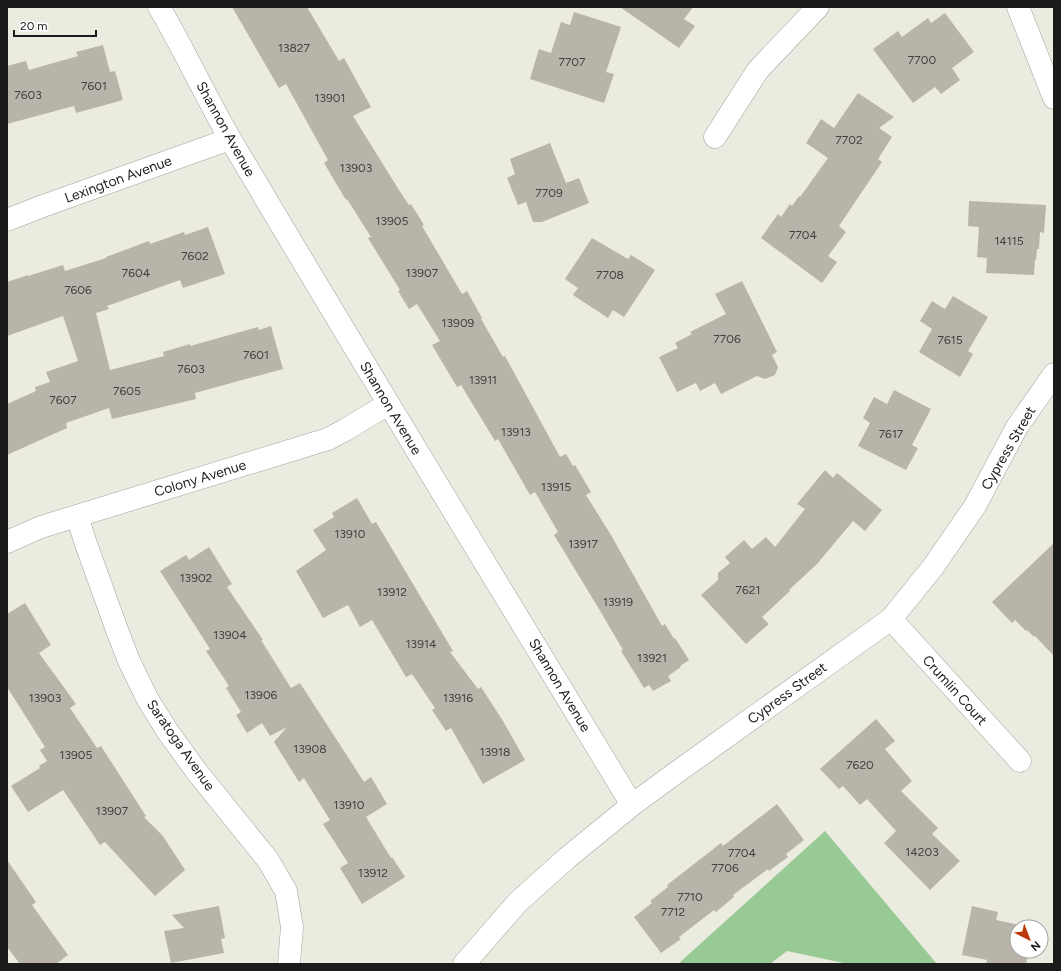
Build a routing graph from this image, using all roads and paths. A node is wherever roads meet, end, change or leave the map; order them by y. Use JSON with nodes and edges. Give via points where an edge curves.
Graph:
{"nodes":[{"id":1,"x":159,"y":7,"type":"edge"},
{"id":2,"x":818,"y":7,"type":"edge"},
{"id":3,"x":1018,"y":7,"type":"edge"},
{"id":4,"x":1054,"y":98,"type":"edge"},
{"id":5,"x":715,"y":137,"type":"dead end"},
{"id":6,"x":230,"y":139,"type":"junction"},
{"id":7,"x":7,"y":220,"type":"edge"},
{"id":8,"x":1054,"y":374,"type":"edge"},
{"id":9,"x":388,"y":404,"type":"junction"},
{"id":10,"x":77,"y":516,"type":"junction"},
{"id":11,"x":7,"y":542,"type":"edge"},
{"id":12,"x":891,"y":619,"type":"junction"},
{"id":13,"x":1020,"y":761,"type":"dead end"},
{"id":14,"x":632,"y":805,"type":"junction"},
{"id":15,"x":289,"y":964,"type":"edge"},
{"id":16,"x":464,"y":964,"type":"edge"}],
"edges":[{"from":1,"to":6,"type":"street","name":"Shannon Avenue"},
{"from":2,"to":5,"type":"street","via":[[758,70]]},
{"from":3,"to":4,"type":"street"},
{"from":6,"to":7,"type":"street","name":"Lexington Avenue"},
{"from":6,"to":9,"type":"street","name":"Shannon Avenue"},
{"from":8,"to":12,"type":"street","name":"Cypress Street","via":[[1016,427],[975,506],[933,567]]},
{"from":9,"to":10,"type":"street","name":"Colony Avenue","via":[[328,439]]},
{"from":9,"to":14,"type":"street","name":"Shannon Avenue"},
{"from":10,"to":11,"type":"street","name":"Colony Avenue","via":[[41,527]]},
{"from":10,"to":15,"type":"street","name":"Saratoga Avenue","via":[[117,630],[148,700],[197,772],[268,860],[286,891],[292,927]]},
{"from":12,"to":13,"type":"street","name":"Crumlin Court"},
{"from":12,"to":14,"type":"street","name":"Cypress Street"},
{"from":14,"to":16,"type":"street","name":"Cypress Street","via":[[518,902]]}]}
